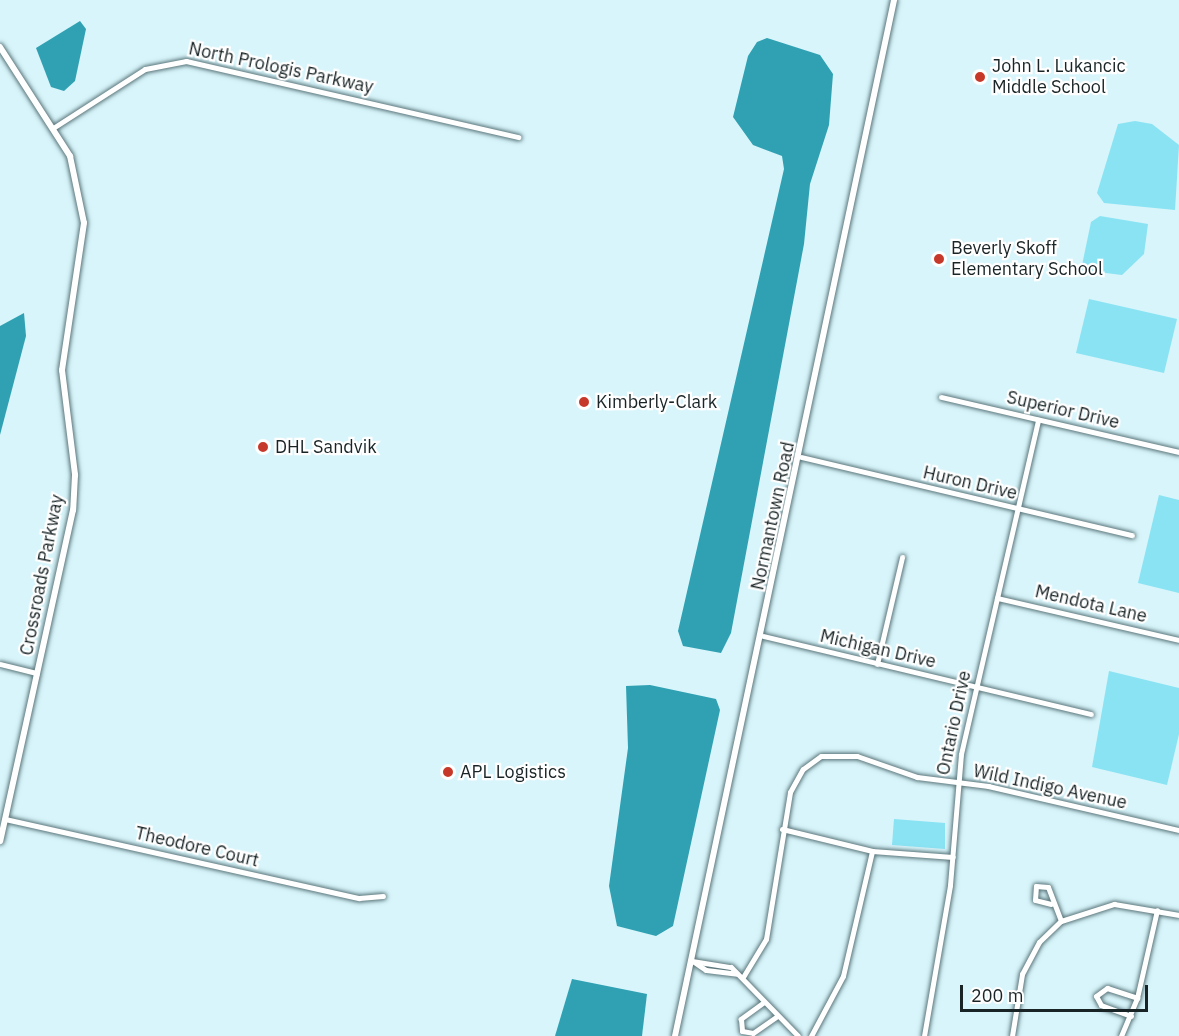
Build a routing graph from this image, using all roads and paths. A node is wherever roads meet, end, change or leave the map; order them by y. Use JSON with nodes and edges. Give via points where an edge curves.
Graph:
{"nodes":[{"id":1,"x":894,"y":0,"type":"edge"},
{"id":2,"x":0,"y":47,"type":"edge"},
{"id":3,"x":53,"y":128,"type":"junction"},
{"id":4,"x":518,"y":137,"type":"dead end"},
{"id":5,"x":941,"y":397,"type":"dead end"},
{"id":6,"x":1038,"y":420,"type":"junction"},
{"id":7,"x":1179,"y":452,"type":"edge"},
{"id":8,"x":801,"y":458,"type":"junction"},
{"id":9,"x":1017,"y":509,"type":"junction"},
{"id":10,"x":1132,"y":535,"type":"dead end"},
{"id":11,"x":902,"y":557,"type":"dead end"},
{"id":12,"x":997,"y":598,"type":"junction"},
{"id":13,"x":763,"y":636,"type":"junction"},
{"id":14,"x":1179,"y":640,"type":"edge"},
{"id":15,"x":0,"y":664,"type":"edge"},
{"id":16,"x":877,"y":664,"type":"junction"},
{"id":17,"x":37,"y":673,"type":"junction"},
{"id":18,"x":976,"y":687,"type":"junction"},
{"id":19,"x":1091,"y":714,"type":"dead end"},
{"id":20,"x":956,"y":784,"type":"junction"},
{"id":21,"x":5,"y":819,"type":"junction"},
{"id":22,"x":782,"y":830,"type":"junction"},
{"id":23,"x":1179,"y":830,"type":"edge"},
{"id":24,"x":0,"y":840,"type":"edge"},
{"id":25,"x":872,"y":851,"type":"junction"},
{"id":26,"x":953,"y":857,"type":"junction"},
{"id":27,"x":383,"y":896,"type":"dead end"},
{"id":28,"x":1051,"y":904,"type":"dead end"},
{"id":29,"x":1157,"y":910,"type":"junction"},
{"id":30,"x":1179,"y":915,"type":"edge"},
{"id":31,"x":1061,"y":921,"type":"junction"},
{"id":32,"x":692,"y":961,"type":"junction"},
{"id":33,"x":740,"y":976,"type":"junction"},
{"id":34,"x":1137,"y":998,"type":"junction"},
{"id":35,"x":764,"y":1002,"type":"junction"},
{"id":36,"x":1131,"y":1016,"type":"junction"},
{"id":37,"x":776,"y":1017,"type":"junction"},
{"id":38,"x":675,"y":1036,"type":"edge"},
{"id":39,"x":798,"y":1036,"type":"edge"},
{"id":40,"x":811,"y":1036,"type":"edge"},
{"id":41,"x":924,"y":1036,"type":"edge"},
{"id":42,"x":1012,"y":1036,"type":"edge"},
{"id":43,"x":1121,"y":1036,"type":"edge"}],
"edges":[{"from":1,"to":8,"type":"street","name":"Normantown Road"},
{"from":2,"to":3,"type":"street","name":"Crossroads Parkway"},
{"from":3,"to":4,"type":"street","name":"North Prologis Parkway","via":[[145,69],[186,62]]},
{"from":3,"to":17,"type":"street","name":"Crossroads Parkway","via":[[70,156],[84,223],[62,370],[75,475],[73,510]]},
{"from":5,"to":6,"type":"street","name":"Superior Drive"},
{"from":6,"to":7,"type":"street","name":"Superior Drive"},
{"from":6,"to":9,"type":"street","name":"Ontario Drive"},
{"from":8,"to":9,"type":"street","name":"Huron Drive"},
{"from":8,"to":13,"type":"street","name":"Normantown Road"},
{"from":9,"to":10,"type":"street","name":"Huron Drive"},
{"from":9,"to":12,"type":"street","name":"Ontario Drive"},
{"from":11,"to":16,"type":"street"},
{"from":12,"to":14,"type":"street","name":"Mendota Lane"},
{"from":12,"to":18,"type":"street","name":"Ontario Drive"},
{"from":13,"to":16,"type":"street","name":"Michigan Drive"},
{"from":13,"to":32,"type":"street","name":"Normantown Road"},
{"from":15,"to":17,"type":"street"},
{"from":16,"to":18,"type":"street","name":"Michigan Drive"},
{"from":17,"to":21,"type":"street","name":"Crossroads Parkway"},
{"from":18,"to":19,"type":"street","name":"Michigan Drive"},
{"from":18,"to":20,"type":"street","name":"Ontario Drive"},
{"from":20,"to":22,"type":"street","name":"Wild Indigo Avenue","via":[[917,777],[850,754],[812,761],[793,785]]},
{"from":20,"to":23,"type":"street","name":"Wild Indigo Avenue","via":[[1001,789]]},
{"from":20,"to":26,"type":"street","name":"Ontario Drive"},
{"from":21,"to":24,"type":"street","name":"Crossroads Parkway"},
{"from":21,"to":27,"type":"street","name":"Theodore Court","via":[[359,898]]},
{"from":22,"to":25,"type":"street"},
{"from":22,"to":33,"type":"street","via":[[766,939]]},
{"from":25,"to":26,"type":"street"},
{"from":25,"to":40,"type":"street","via":[[843,976]]},
{"from":26,"to":41,"type":"street","name":"Ontario Drive"},
{"from":28,"to":31,"type":"street"},
{"from":29,"to":30,"type":"street"},
{"from":29,"to":31,"type":"street","via":[[1097,905]]},
{"from":29,"to":34,"type":"street"},
{"from":31,"to":42,"type":"street","via":[[1039,942],[1022,974]]},
{"from":32,"to":33,"type":"street","via":[[731,967]]},
{"from":32,"to":38,"type":"street","name":"Normantown Road"},
{"from":33,"to":35,"type":"street"},
{"from":34,"to":36,"type":"street"},
{"from":34,"to":36,"type":"street","via":[[1107,988],[1096,996],[1101,1005]]},
{"from":35,"to":37,"type":"street"},
{"from":35,"to":37,"type":"street","via":[[741,1019],[742,1031],[753,1033]]},
{"from":36,"to":43,"type":"street"},
{"from":37,"to":39,"type":"street"}]}
